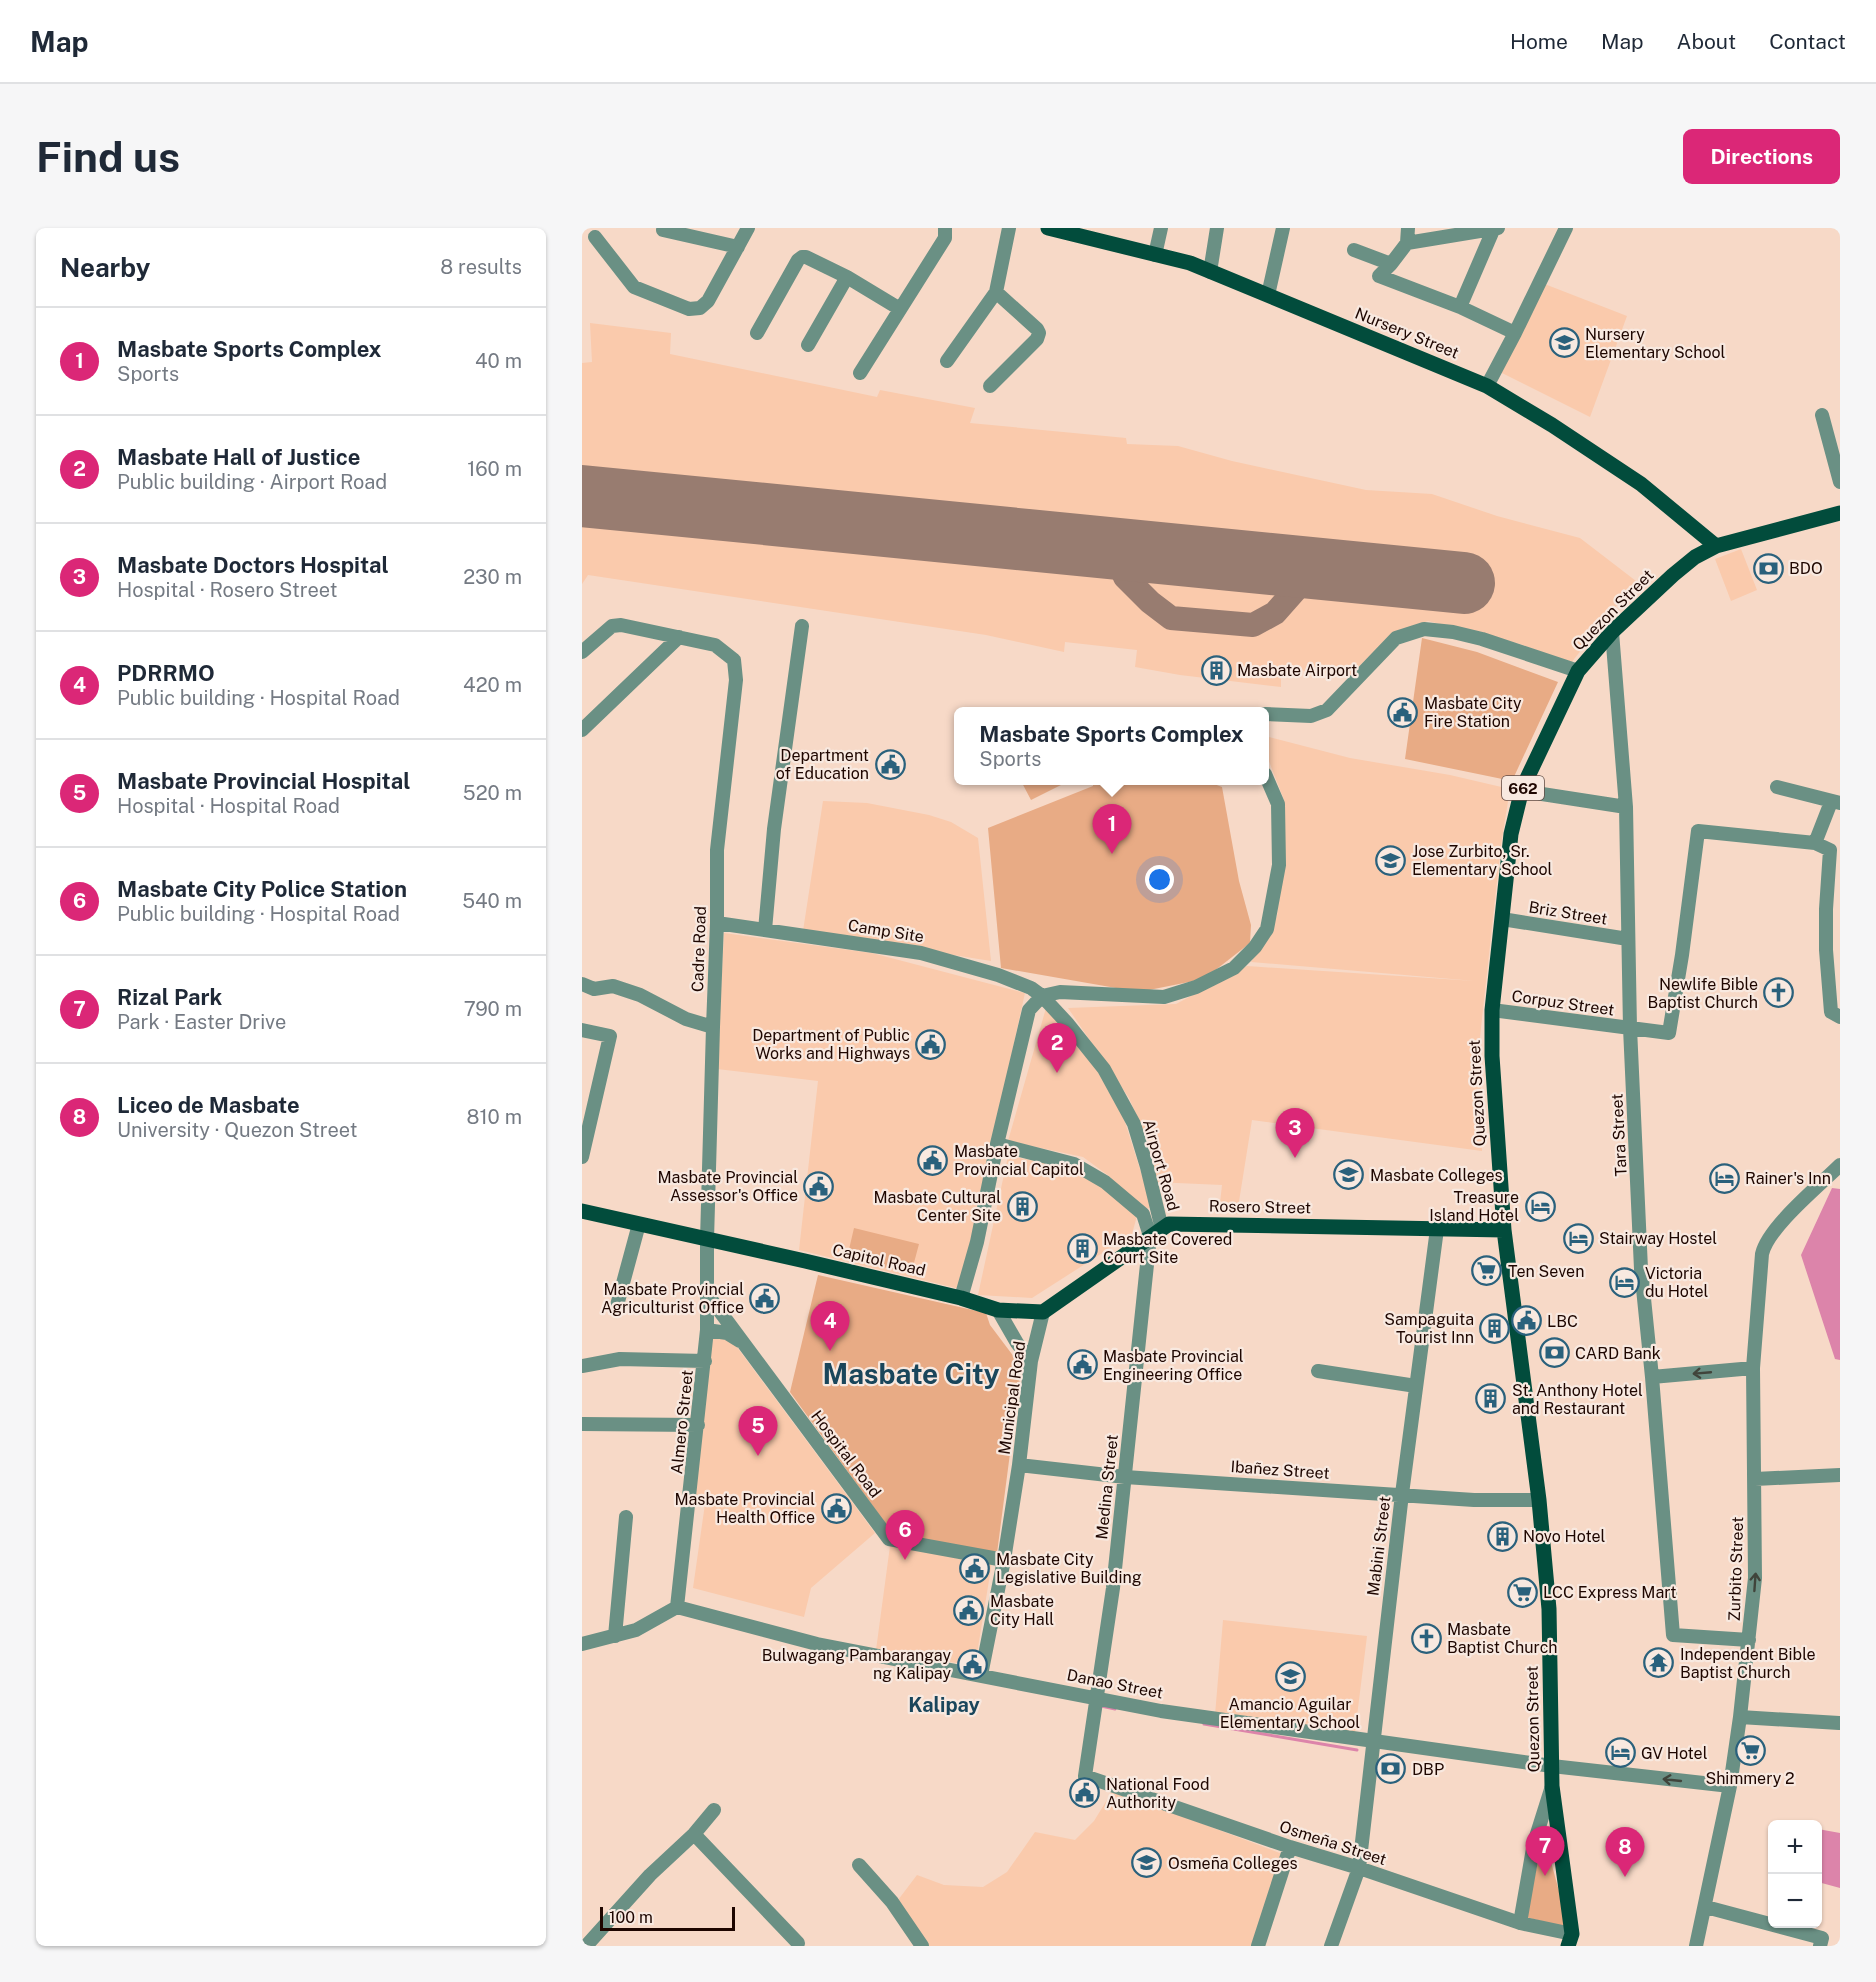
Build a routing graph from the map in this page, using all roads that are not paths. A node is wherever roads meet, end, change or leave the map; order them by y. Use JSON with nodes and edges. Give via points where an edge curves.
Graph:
{"nodes":[{"id":1,"x":748,"y":228,"type":"edge"},
{"id":2,"x":945,"y":228,"type":"edge"},
{"id":3,"x":1009,"y":228,"type":"edge"},
{"id":4,"x":1048,"y":228,"type":"edge"},
{"id":5,"x":1161,"y":228,"type":"edge"},
{"id":6,"x":1217,"y":228,"type":"edge"},
{"id":7,"x":1283,"y":228,"type":"edge"},
{"id":8,"x":1408,"y":228,"type":"edge"},
{"id":9,"x":1496,"y":228,"type":"edge"},
{"id":10,"x":1566,"y":228,"type":"edge"},
{"id":11,"x":663,"y":230,"type":"dead end"},
{"id":12,"x":595,"y":237,"type":"dead end"},
{"id":13,"x":1407,"y":243,"type":"junction"},
{"id":14,"x":738,"y":247,"type":"junction"},
{"id":15,"x":1354,"y":250,"type":"dead end"},
{"id":16,"x":1155,"y":255,"type":"junction"},
{"id":17,"x":1391,"y":264,"type":"junction"},
{"id":18,"x":1210,"y":272,"type":"junction"},
{"id":19,"x":847,"y":276,"type":"junction"},
{"id":20,"x":996,"y":292,"type":"junction"},
{"id":21,"x":1268,"y":295,"type":"junction"},
{"id":22,"x":1460,"y":307,"type":"junction"},
{"id":23,"x":900,"y":309,"type":"junction"},
{"id":24,"x":758,"y":333,"type":"dead end"},
{"id":25,"x":1515,"y":333,"type":"junction"},
{"id":26,"x":808,"y":345,"type":"dead end"},
{"id":27,"x":947,"y":361,"type":"dead end"},
{"id":28,"x":860,"y":373,"type":"dead end"},
{"id":29,"x":990,"y":386,"type":"dead end"},
{"id":30,"x":1487,"y":386,"type":"junction"},
{"id":31,"x":1822,"y":415,"type":"dead end"},
{"id":32,"x":1840,"y":482,"type":"edge"},
{"id":33,"x":1840,"y":513,"type":"edge"},
{"id":34,"x":1716,"y":546,"type":"junction"},
{"id":35,"x":802,"y":626,"type":"dead end"},
{"id":36,"x":1612,"y":632,"type":"junction"},
{"id":37,"x":679,"y":637,"type":"junction"},
{"id":38,"x":582,"y":652,"type":"edge"},
{"id":39,"x":1578,"y":671,"type":"junction"},
{"id":40,"x":1269,"y":714,"type":"edge"},
{"id":41,"x":582,"y":730,"type":"edge"},
{"id":42,"x":1269,"y":783,"type":"edge"},
{"id":43,"x":1777,"y":787,"type":"dead end"},
{"id":44,"x":1522,"y":789,"type":"junction"},
{"id":45,"x":1835,"y":802,"type":"edge"},
{"id":46,"x":1626,"y":807,"type":"junction"},
{"id":47,"x":1815,"y":843,"type":"junction"},
{"id":48,"x":1502,"y":919,"type":"junction"},
{"id":49,"x":717,"y":923,"type":"junction"},
{"id":50,"x":765,"y":930,"type":"junction"},
{"id":51,"x":1628,"y":939,"type":"junction"},
{"id":52,"x":582,"y":984,"type":"edge"},
{"id":53,"x":1042,"y":996,"type":"junction"},
{"id":54,"x":1492,"y":1010,"type":"junction"},
{"id":55,"x":1840,"y":1017,"type":"edge"},
{"id":56,"x":713,"y":1027,"type":"junction"},
{"id":57,"x":1630,"y":1028,"type":"junction"},
{"id":58,"x":582,"y":1030,"type":"edge"},
{"id":59,"x":997,"y":1144,"type":"junction"},
{"id":60,"x":582,"y":1157,"type":"edge"},
{"id":61,"x":1840,"y":1165,"type":"edge"},
{"id":62,"x":1158,"y":1210,"type":"junction"},
{"id":63,"x":582,"y":1211,"type":"edge"},
{"id":64,"x":1143,"y":1214,"type":"junction"},
{"id":65,"x":639,"y":1224,"type":"junction"},
{"id":66,"x":1437,"y":1228,"type":"junction"},
{"id":67,"x":1504,"y":1230,"type":"junction"},
{"id":68,"x":1156,"y":1232,"type":"junction"},
{"id":69,"x":707,"y":1240,"type":"junction"},
{"id":70,"x":707,"y":1294,"type":"junction"},
{"id":71,"x":961,"y":1298,"type":"junction"},
{"id":72,"x":616,"y":1309,"type":"dead end"},
{"id":73,"x":998,"y":1310,"type":"junction"},
{"id":74,"x":1043,"y":1312,"type":"junction"},
{"id":75,"x":707,"y":1330,"type":"junction"},
{"id":76,"x":744,"y":1344,"type":"junction"},
{"id":77,"x":705,"y":1361,"type":"junction"},
{"id":78,"x":1031,"y":1361,"type":"junction"},
{"id":79,"x":582,"y":1366,"type":"edge"},
{"id":80,"x":1753,"y":1368,"type":"junction"},
{"id":81,"x":1318,"y":1371,"type":"dead end"},
{"id":82,"x":1652,"y":1377,"type":"junction"},
{"id":83,"x":1416,"y":1386,"type":"junction"},
{"id":84,"x":582,"y":1424,"type":"edge"},
{"id":85,"x":698,"y":1425,"type":"junction"},
{"id":86,"x":1019,"y":1465,"type":"junction"},
{"id":87,"x":1840,"y":1474,"type":"edge"},
{"id":88,"x":1125,"y":1477,"type":"junction"},
{"id":89,"x":1755,"y":1479,"type":"junction"},
{"id":90,"x":1402,"y":1494,"type":"junction"},
{"id":91,"x":1539,"y":1500,"type":"junction"},
{"id":92,"x":626,"y":1517,"type":"dead end"},
{"id":93,"x":1004,"y":1560,"type":"junction"},
{"id":94,"x":677,"y":1607,"type":"junction"},
{"id":95,"x":615,"y":1636,"type":"junction"},
{"id":96,"x":1749,"y":1640,"type":"junction"},
{"id":97,"x":582,"y":1644,"type":"edge"},
{"id":98,"x":981,"y":1675,"type":"junction"},
{"id":99,"x":1096,"y":1697,"type":"junction"},
{"id":100,"x":1740,"y":1717,"type":"junction"},
{"id":101,"x":1839,"y":1724,"type":"edge"},
{"id":102,"x":1373,"y":1742,"type":"junction"},
{"id":103,"x":1552,"y":1766,"type":"junction"},
{"id":104,"x":1085,"y":1776,"type":"joint"},
{"id":105,"x":1552,"y":1786,"type":"junction"},
{"id":106,"x":1730,"y":1786,"type":"junction"},
{"id":107,"x":714,"y":1810,"type":"dead end"},
{"id":108,"x":694,"y":1834,"type":"junction"},
{"id":109,"x":1290,"y":1847,"type":"junction"},
{"id":110,"x":859,"y":1865,"type":"dead end"},
{"id":111,"x":1359,"y":1868,"type":"junction"},
{"id":112,"x":1706,"y":1907,"type":"junction"},
{"id":113,"x":1520,"y":1923,"type":"junction"},
{"id":114,"x":1570,"y":1940,"type":"edge"},
{"id":115,"x":1821,"y":1942,"type":"edge"},
{"id":116,"x":798,"y":1943,"type":"dead end"},
{"id":117,"x":586,"y":1946,"type":"edge"},
{"id":118,"x":922,"y":1946,"type":"edge"},
{"id":119,"x":1258,"y":1946,"type":"edge"},
{"id":120,"x":1331,"y":1946,"type":"edge"},
{"id":121,"x":1696,"y":1946,"type":"edge"}],
"edges":[{"from":1,"to":14,"type":"street"},
{"from":2,"to":23,"type":"street","via":[[945,238]]},
{"from":3,"to":20,"type":"street"},
{"from":4,"to":16,"type":"main road","name":"Nursery Street"},
{"from":5,"to":16,"type":"street"},
{"from":6,"to":18,"type":"street"},
{"from":7,"to":21,"type":"street"},
{"from":8,"to":13,"type":"street"},
{"from":9,"to":13,"type":"street"},
{"from":9,"to":22,"type":"street"},
{"from":10,"to":25,"type":"street"},
{"from":11,"to":14,"type":"street"},
{"from":12,"to":14,"type":"street","via":[[634,287],[688,309],[700,308],[708,301]]},
{"from":13,"to":17,"type":"street"},
{"from":15,"to":17,"type":"street"},
{"from":16,"to":18,"type":"main road","name":"Nursery Street"},
{"from":17,"to":22,"type":"street","via":[[1379,276]]},
{"from":18,"to":21,"type":"main road","name":"Nursery Street"},
{"from":19,"to":23,"type":"street"},
{"from":19,"to":24,"type":"street","via":[[802,257]]},
{"from":19,"to":26,"type":"street"},
{"from":20,"to":27,"type":"street"},
{"from":20,"to":29,"type":"street","via":[[1039,333]]},
{"from":21,"to":30,"type":"main road","name":"Nursery Street"},
{"from":22,"to":25,"type":"street"},
{"from":23,"to":28,"type":"street"},
{"from":25,"to":30,"type":"street"},
{"from":30,"to":34,"type":"main road","name":"Nursery Street","via":[[1641,484]]},
{"from":31,"to":32,"type":"street"},
{"from":33,"to":34,"type":"main road","name":"Quezon Street","number":"662"},
{"from":34,"to":36,"type":"main road","name":"Quezon Street","number":"662","via":[[1673,575]]},
{"from":35,"to":50,"type":"street","via":[[784,747]]},
{"from":36,"to":39,"type":"main road","name":"Quezon Street","number":"662"},
{"from":36,"to":46,"type":"street","name":"Tara Street"},
{"from":37,"to":38,"type":"street","via":[[612,626]]},
{"from":37,"to":41,"type":"street"},
{"from":37,"to":49,"type":"street","name":"Cadre Road","via":[[715,645],[735,660],[717,850]]},
{"from":39,"to":40,"type":"street","via":[[1482,639],[1424,629],[1396,638],[1327,710],[1311,716]]},
{"from":39,"to":44,"type":"main road","name":"Quezon Street","number":"662"},
{"from":42,"to":53,"type":"street","via":[[1278,804],[1279,865],[1274,897],[1267,929],[1234,968],[1196,987],[1164,997],[1060,992]]},
{"from":43,"to":45,"type":"street"},
{"from":44,"to":46,"type":"street"},
{"from":44,"to":48,"type":"main road","name":"Quezon Street","number":"662","via":[[1511,834]]},
{"from":45,"to":47,"type":"street"},
{"from":46,"to":51,"type":"street","name":"Tara Street"},
{"from":47,"to":55,"type":"street","via":[[1830,850],[1826,950],[1831,1012]]},
{"from":47,"to":57,"type":"street","name":"Corpuz Street","via":[[1698,831],[1669,1033]]},
{"from":48,"to":51,"type":"street","name":"Briz Street"},
{"from":48,"to":54,"type":"main road","name":"Quezon Street","number":"662"},
{"from":49,"to":50,"type":"street","name":"Camp Site"},
{"from":49,"to":56,"type":"street","name":"Cadre Road"},
{"from":50,"to":53,"type":"street","name":"Camp Site","via":[[921,953],[998,975]]},
{"from":51,"to":57,"type":"street","name":"Tara Street"},
{"from":52,"to":56,"type":"street","via":[[594,989],[612,986],[631,992],[686,1019]]},
{"from":53,"to":59,"type":"street","via":[[1029,1010]]},
{"from":53,"to":62,"type":"street","name":"Airport Road","via":[[1104,1069],[1134,1124]]},
{"from":54,"to":57,"type":"street","name":"Corpuz Street"},
{"from":54,"to":67,"type":"main road","name":"Quezon Street","number":"662"},
{"from":56,"to":69,"type":"street","name":"Cadre Road"},
{"from":57,"to":82,"type":"street","name":"Tara Street","via":[[1641,1269]]},
{"from":58,"to":60,"type":"street","via":[[610,1036]]},
{"from":59,"to":64,"type":"street","via":[[1074,1164],[1106,1182]]},
{"from":59,"to":71,"type":"street"},
{"from":61,"to":80,"type":"street","name":"Zurbito Street","via":[[1770,1236],[1763,1248]]},
{"from":62,"to":64,"type":"street"},
{"from":62,"to":68,"type":"street","name":"Airport Road"},
{"from":63,"to":65,"type":"main road","name":"Capitol Road"},
{"from":64,"to":68,"type":"street"},
{"from":65,"to":69,"type":"main road","name":"Capitol Road"},
{"from":65,"to":72,"type":"street"},
{"from":66,"to":67,"type":"main road","name":"Rosero Street"},
{"from":66,"to":68,"type":"main road","name":"Rosero Street","via":[[1185,1223],[1169,1224]]},
{"from":66,"to":83,"type":"street","name":"Mabini Street"},
{"from":67,"to":91,"type":"main road","name":"Quezon Street"},
{"from":68,"to":74,"type":"main road","name":"Rosero Street"},
{"from":68,"to":88,"type":"street","name":"Medina Street"},
{"from":69,"to":70,"type":"street","name":"Almero Street"},
{"from":69,"to":71,"type":"main road","name":"Capitol Road"},
{"from":70,"to":75,"type":"street","name":"Almero Street"},
{"from":70,"to":76,"type":"street","name":"Hospital Road"},
{"from":71,"to":73,"type":"main road","name":"Capitol Road"},
{"from":73,"to":74,"type":"main road","name":"Capitol Road"},
{"from":73,"to":78,"type":"street"},
{"from":74,"to":78,"type":"street","name":"Municipal Road"},
{"from":75,"to":76,"type":"street","via":[[727,1333]]},
{"from":75,"to":77,"type":"street","name":"Almero Street"},
{"from":76,"to":93,"type":"street","name":"Hospital Road","via":[[889,1539]]},
{"from":77,"to":79,"type":"street","via":[[621,1359]]},
{"from":77,"to":85,"type":"street","name":"Almero Street"},
{"from":78,"to":86,"type":"street","name":"Municipal Road"},
{"from":80,"to":82,"type":"street","one_way":true},
{"from":80,"to":89,"type":"street","name":"Zurbito Street"},
{"from":81,"to":83,"type":"street"},
{"from":82,"to":96,"type":"street","name":"Tara Street","via":[[1673,1635]]},
{"from":83,"to":90,"type":"street","name":"Mabini Street"},
{"from":84,"to":85,"type":"street"},
{"from":85,"to":94,"type":"street","name":"Almero Street"},
{"from":86,"to":88,"type":"street","name":"Ibañez Street"},
{"from":86,"to":93,"type":"street","name":"Municipal Road"},
{"from":87,"to":89,"type":"street"},
{"from":88,"to":90,"type":"street","name":"Ibañez Street"},
{"from":88,"to":99,"type":"street","name":"Medina Street"},
{"from":96,"to":89,"type":"street","name":"Zurbito Street","one_way":true,"via":[[1755,1578]]},
{"from":90,"to":91,"type":"street","name":"Ibañez Street"},
{"from":90,"to":102,"type":"street","name":"Mabini Street"},
{"from":91,"to":103,"type":"main road","name":"Quezon Street","via":[[1549,1608]]},
{"from":92,"to":95,"type":"street"},
{"from":93,"to":98,"type":"street","name":"Municipal Road"},
{"from":94,"to":95,"type":"street","via":[[636,1630]]},
{"from":94,"to":98,"type":"street","name":"Danao Street","via":[[817,1644]]},
{"from":95,"to":97,"type":"street"},
{"from":96,"to":100,"type":"street","name":"Zurbito Street"},
{"from":98,"to":99,"type":"street","name":"Danao Street"},
{"from":99,"to":102,"type":"street","name":"Danao Street","via":[[1161,1711]]},
{"from":99,"to":104,"type":"street","name":"Medina Street"},
{"from":100,"to":101,"type":"street"},
{"from":100,"to":106,"type":"street","name":"Zurbito Street"},
{"from":102,"to":103,"type":"street","name":"Danao Street"},
{"from":102,"to":111,"type":"street","name":"Mabini Street"},
{"from":103,"to":105,"type":"main road","name":"Quezon Street"},
{"from":106,"to":103,"type":"street","name":"Danao Street","one_way":true},
{"from":104,"to":109,"type":"street","name":"Osmeña Street"},
{"from":105,"to":113,"type":"street","via":[[1534,1843]]},
{"from":105,"to":114,"type":"main road","name":"Quezon Street"},
{"from":106,"to":112,"type":"street","name":"Zurbito Street"},
{"from":107,"to":108,"type":"street"},
{"from":108,"to":116,"type":"street"},
{"from":108,"to":117,"type":"street","via":[[650,1875]]},
{"from":109,"to":111,"type":"street","name":"Osmeña Street"},
{"from":109,"to":119,"type":"street"},
{"from":110,"to":118,"type":"street","via":[[892,1902]]},
{"from":111,"to":113,"type":"street","name":"Osmeña Street"},
{"from":111,"to":120,"type":"street","name":"Mabini Street"},
{"from":112,"to":115,"type":"street"},
{"from":112,"to":121,"type":"street","name":"Zurbito Street"},
{"from":113,"to":114,"type":"street","name":"Osmeña Street"}]}
